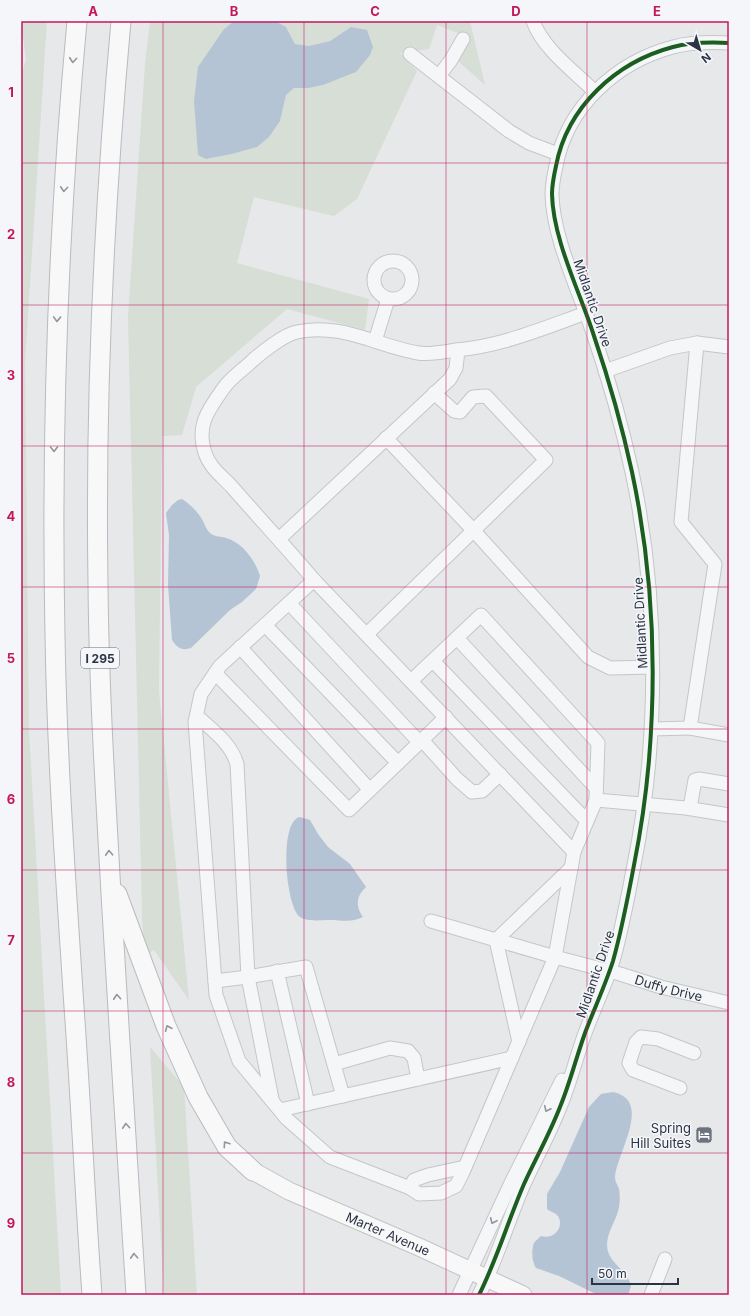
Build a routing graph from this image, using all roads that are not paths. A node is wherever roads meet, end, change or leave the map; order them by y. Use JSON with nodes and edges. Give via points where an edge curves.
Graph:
{"nodes":[{"id":1,"x":77,"y":21,"type":"edge"},
{"id":2,"x":121,"y":21,"type":"edge"},
{"id":3,"x":534,"y":21,"type":"edge"},
{"id":4,"x":463,"y":39,"type":"dead end"},
{"id":5,"x":729,"y":43,"type":"edge"},
{"id":6,"x":410,"y":54,"type":"dead end"},
{"id":7,"x":439,"y":76,"type":"junction"},
{"id":8,"x":594,"y":91,"type":"junction"},
{"id":9,"x":558,"y":154,"type":"junction"},
{"id":10,"x":388,"y":299,"type":"dead end"},
{"id":11,"x":586,"y":313,"type":"junction"},
{"id":12,"x":375,"y":341,"type":"junction"},
{"id":13,"x":697,"y":343,"type":"junction"},
{"id":14,"x":729,"y":347,"type":"edge"},
{"id":15,"x":458,"y":350,"type":"junction"},
{"id":16,"x":605,"y":371,"type":"junction"},
{"id":17,"x":434,"y":393,"type":"junction"},
{"id":18,"x":386,"y":438,"type":"junction"},
{"id":19,"x":474,"y":531,"type":"junction"},
{"id":20,"x":279,"y":539,"type":"junction"},
{"id":21,"x":314,"y":580,"type":"junction"},
{"id":22,"x":289,"y":603,"type":"junction"},
{"id":23,"x":265,"y":625,"type":"junction"},
{"id":24,"x":366,"y":634,"type":"junction"},
{"id":25,"x":456,"y":638,"type":"junction"},
{"id":26,"x":240,"y":648,"type":"junction"},
{"id":27,"x":433,"y":661,"type":"junction"},
{"id":28,"x":652,"y":667,"type":"junction"},
{"id":29,"x":215,"y":673,"type":"junction"},
{"id":30,"x":411,"y":681,"type":"junction"},
{"id":31,"x":197,"y":716,"type":"junction"},
{"id":32,"x":446,"y":717,"type":"junction"},
{"id":33,"x":690,"y":728,"type":"junction"},
{"id":34,"x":652,"y":729,"type":"junction"},
{"id":35,"x":729,"y":735,"type":"edge"},
{"id":36,"x":421,"y":742,"type":"junction"},
{"id":37,"x":398,"y":763,"type":"junction"},
{"id":38,"x":500,"y":774,"type":"junction"},
{"id":39,"x":729,"y":784,"type":"edge"},
{"id":40,"x":370,"y":790,"type":"junction"},
{"id":41,"x":596,"y":794,"type":"junction"},
{"id":42,"x":644,"y":804,"type":"junction"},
{"id":43,"x":690,"y":808,"type":"junction"},
{"id":44,"x":729,"y":815,"type":"edge"},
{"id":45,"x":587,"y":821,"type":"junction"},
{"id":46,"x":574,"y":852,"type":"junction"},
{"id":47,"x":571,"y":868,"type":"junction"},
{"id":48,"x":110,"y":875,"type":"junction"},
{"id":49,"x":431,"y":921,"type":"dead end"},
{"id":50,"x":496,"y":940,"type":"junction"},
{"id":51,"x":555,"y":957,"type":"junction"},
{"id":52,"x":277,"y":971,"type":"junction"},
{"id":53,"x":610,"y":971,"type":"junction"},
{"id":54,"x":248,"y":977,"type":"junction"},
{"id":55,"x":215,"y":981,"type":"junction"},
{"id":56,"x":729,"y":1003,"type":"edge"},
{"id":57,"x":583,"y":1037,"type":"junction"},
{"id":58,"x":519,"y":1042,"type":"junction"},
{"id":59,"x":694,"y":1053,"type":"dead end"},
{"id":60,"x":512,"y":1058,"type":"junction"},
{"id":61,"x":334,"y":1064,"type":"junction"},
{"id":62,"x":418,"y":1079,"type":"junction"},
{"id":63,"x":680,"y":1088,"type":"dead end"},
{"id":64,"x":342,"y":1096,"type":"junction"},
{"id":65,"x":308,"y":1104,"type":"junction"},
{"id":66,"x":276,"y":1106,"type":"junction"},
{"id":67,"x":465,"y":1167,"type":"junction"},
{"id":68,"x":253,"y":1171,"type":"joint"},
{"id":69,"x":410,"y":1188,"type":"junction"},
{"id":70,"x":665,"y":1259,"type":"dead end"},
{"id":71,"x":470,"y":1270,"type":"junction"},
{"id":72,"x":488,"y":1278,"type":"junction"},
{"id":73,"x":92,"y":1295,"type":"edge"},
{"id":74,"x":136,"y":1295,"type":"edge"},
{"id":75,"x":458,"y":1295,"type":"edge"},
{"id":76,"x":479,"y":1295,"type":"edge"},
{"id":77,"x":523,"y":1295,"type":"edge"},
{"id":78,"x":651,"y":1295,"type":"edge"}],
"edges":[{"from":1,"to":73,"type":"highway","one_way":true,"via":[[58,286],[54,423],[55,636],[65,864]]},
{"from":48,"to":2,"type":"highway","number":"I 295","one_way":true,"via":[[100,678],[97,490],[103,280]]},
{"from":3,"to":8,"type":"street","via":[[547,46]]},
{"from":4,"to":7,"type":"street","via":[[452,60]]},
{"from":5,"to":8,"type":"street","name":"Midlantic Drive","via":[[698,42],[655,53],[625,67]]},
{"from":6,"to":7,"type":"street"},
{"from":7,"to":9,"type":"street","via":[[519,137]]},
{"from":8,"to":9,"type":"street","name":"Midlantic Drive","via":[[577,113]]},
{"from":9,"to":11,"type":"street","name":"Midlantic Drive","via":[[552,194],[556,224]]},
{"from":10,"to":12,"type":"street"},
{"from":11,"to":15,"type":"street","via":[[508,341]]},
{"from":11,"to":16,"type":"street","name":"Midlantic Drive"},
{"from":12,"to":15,"type":"street","via":[[420,353]]},
{"from":12,"to":20,"type":"street","via":[[318,329],[296,332],[264,350],[225,386],[206,414],[202,428],[203,440],[205,453],[211,465]]},
{"from":13,"to":14,"type":"street"},
{"from":13,"to":16,"type":"street","via":[[670,348]]},
{"from":13,"to":33,"type":"street","via":[[681,522],[715,564]]},
{"from":15,"to":17,"type":"street","via":[[453,375]]},
{"from":16,"to":28,"type":"street","name":"Midlantic Drive","via":[[629,457],[643,532]]},
{"from":17,"to":18,"type":"street"},
{"from":17,"to":19,"type":"street","via":[[454,412],[460,412],[473,397],[486,396],[546,460]]},
{"from":18,"to":19,"type":"street"},
{"from":18,"to":20,"type":"street"},
{"from":19,"to":24,"type":"street"},
{"from":19,"to":28,"type":"street","via":[[588,657],[610,668]]},
{"from":20,"to":21,"type":"street"},
{"from":21,"to":22,"type":"street"},
{"from":21,"to":24,"type":"street"},
{"from":22,"to":23,"type":"street"},
{"from":22,"to":36,"type":"street"},
{"from":23,"to":26,"type":"street"},
{"from":23,"to":37,"type":"street"},
{"from":24,"to":30,"type":"street"},
{"from":25,"to":27,"type":"street"},
{"from":25,"to":41,"type":"street"},
{"from":25,"to":41,"type":"street","via":[[480,616],[598,743]]},
{"from":26,"to":29,"type":"street"},
{"from":26,"to":40,"type":"street"},
{"from":27,"to":30,"type":"street"},
{"from":27,"to":45,"type":"street"},
{"from":28,"to":34,"type":"street","name":"Midlantic Drive"},
{"from":29,"to":31,"type":"street","via":[[201,694]]},
{"from":29,"to":40,"type":"street","via":[[349,810]]},
{"from":30,"to":32,"type":"street"},
{"from":31,"to":54,"type":"street","via":[[220,737],[234,754],[237,764]]},
{"from":31,"to":55,"type":"street","via":[[195,722]]},
{"from":32,"to":36,"type":"street"},
{"from":32,"to":38,"type":"street"},
{"from":33,"to":34,"type":"street"},
{"from":33,"to":35,"type":"street"},
{"from":34,"to":42,"type":"street","name":"Midlantic Drive"},
{"from":36,"to":37,"type":"street"},
{"from":36,"to":38,"type":"street","via":[[472,792],[482,791]]},
{"from":37,"to":40,"type":"street"},
{"from":38,"to":46,"type":"street"},
{"from":39,"to":43,"type":"street","via":[[695,780]]},
{"from":41,"to":42,"type":"street"},
{"from":41,"to":45,"type":"street"},
{"from":42,"to":43,"type":"street"},
{"from":42,"to":53,"type":"street","name":"Midlantic Drive","via":[[625,917]]},
{"from":43,"to":44,"type":"street"},
{"from":45,"to":46,"type":"street"},
{"from":46,"to":47,"type":"street"},
{"from":47,"to":50,"type":"street"},
{"from":47,"to":51,"type":"street"},
{"from":68,"to":48,"type":"highway","one_way":true,"via":[[227,1147],[198,1097],[166,1026]]},
{"from":74,"to":48,"type":"highway","number":"I 295","one_way":true},
{"from":49,"to":50,"type":"street","name":"Duffy Drive"},
{"from":50,"to":51,"type":"street","name":"Duffy Drive"},
{"from":50,"to":58,"type":"street"},
{"from":51,"to":53,"type":"street","name":"Duffy Drive"},
{"from":51,"to":58,"type":"street"},
{"from":52,"to":54,"type":"street"},
{"from":52,"to":61,"type":"street","via":[[306,967]]},
{"from":52,"to":65,"type":"street"},
{"from":53,"to":56,"type":"street","name":"Duffy Drive","via":[[661,987]]},
{"from":53,"to":57,"type":"street","name":"Midlantic Drive"},
{"from":54,"to":55,"type":"street"},
{"from":54,"to":66,"type":"street"},
{"from":55,"to":66,"type":"street","via":[[216,995],[239,1061]]},
{"from":57,"to":71,"type":"street","name":"Midlantic Drive","one_way":true},
{"from":57,"to":72,"type":"street","name":"Midlantic Drive","via":[[560,1107],[524,1185]]},
{"from":58,"to":60,"type":"street"},
{"from":59,"to":63,"type":"street","via":[[658,1040],[641,1037],[636,1042],[629,1063],[633,1070]]},
{"from":60,"to":62,"type":"street"},
{"from":60,"to":67,"type":"street"},
{"from":61,"to":62,"type":"street","via":[[390,1048],[408,1051],[414,1058]]},
{"from":61,"to":64,"type":"street"},
{"from":62,"to":64,"type":"street"},
{"from":64,"to":65,"type":"street"},
{"from":65,"to":66,"type":"street"},
{"from":66,"to":69,"type":"street","via":[[330,1157]]},
{"from":67,"to":69,"type":"street","via":[[414,1180]]},
{"from":67,"to":69,"type":"street","via":[[456,1186],[440,1193],[419,1194]]},
{"from":68,"to":71,"type":"main road","name":"Marter Avenue","via":[[289,1191]]},
{"from":70,"to":78,"type":"street"},
{"from":71,"to":72,"type":"main road","name":"Marter Avenue"},
{"from":71,"to":75,"type":"street","name":"Midlantic Drive"},
{"from":72,"to":76,"type":"street","name":"Midlantic Drive"},
{"from":72,"to":77,"type":"main road","name":"Marter Avenue"}]}
